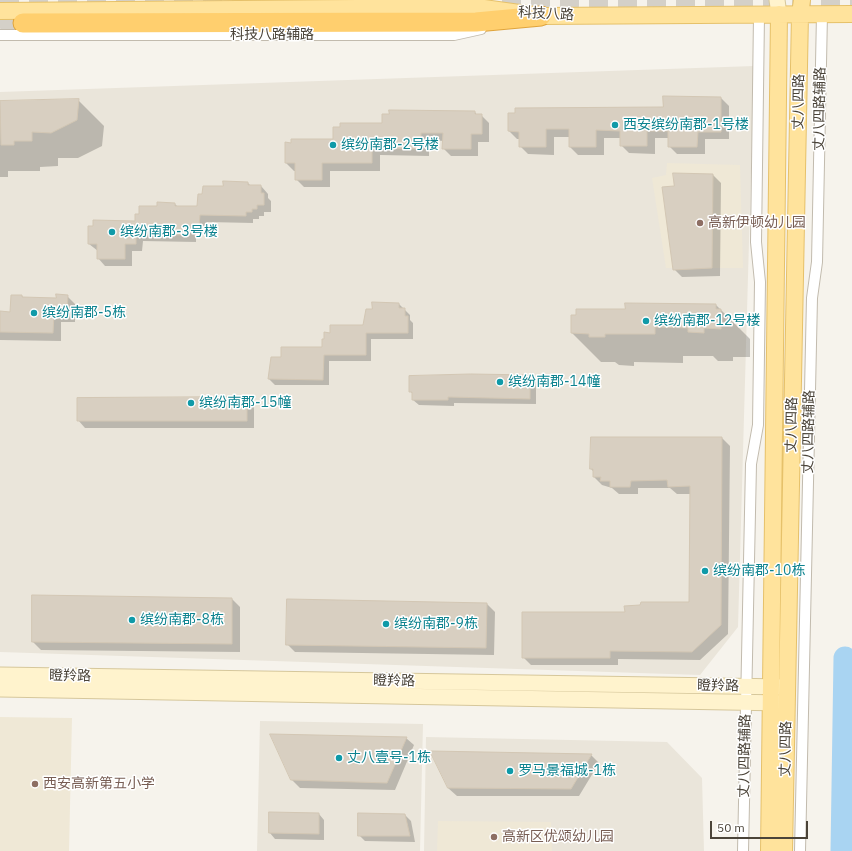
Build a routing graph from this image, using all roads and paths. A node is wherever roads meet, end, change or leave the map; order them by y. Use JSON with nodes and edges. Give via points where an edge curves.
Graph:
{"nodes":[{"id":1,"x":778,"y":7,"type":"edge"},
{"id":2,"x":801,"y":7,"type":"edge"},
{"id":3,"x":0,"y":11,"type":"edge"},
{"id":4,"x":759,"y":14,"type":"junction"},
{"id":5,"x":822,"y":14,"type":"junction"},
{"id":6,"x":852,"y":14,"type":"edge"},
{"id":7,"x":541,"y":16,"type":"junction"},
{"id":8,"x":23,"y":23,"type":"tunnel mouth"},
{"id":9,"x":0,"y":35,"type":"edge"},
{"id":10,"x":0,"y":675,"type":"edge"},
{"id":11,"x":746,"y":687,"type":"junction"},
{"id":12,"x":0,"y":689,"type":"edge"},
{"id":13,"x":771,"y":695,"type":"junction"},
{"id":14,"x":787,"y":695,"type":"junction"},
{"id":15,"x":746,"y":702,"type":"junction"},
{"id":16,"x":743,"y":851,"type":"edge"},
{"id":17,"x":769,"y":851,"type":"edge"},
{"id":18,"x":784,"y":851,"type":"edge"},
{"id":19,"x":800,"y":851,"type":"edge"}],
"edges":[{"from":1,"to":2,"type":"main road","name":"科技八路"},
{"from":1,"to":4,"type":"main road","name":"科技八路"},
{"from":1,"to":13,"type":"main road","name":"丈八四路"},
{"from":2,"to":5,"type":"main road","name":"科技八路"},
{"from":2,"to":14,"type":"main road","name":"丈八四路"},
{"from":3,"to":7,"type":"main road","name":"科技八路","via":[[477,7]]},
{"from":4,"to":7,"type":"main road","name":"科技八路"},
{"from":4,"to":11,"type":"street","name":"丈八四路辅路","via":[[756,242],[760,282],[758,426],[751,464]]},
{"from":5,"to":6,"type":"main road","name":"科技八路"},
{"from":5,"to":19,"type":"street","name":"丈八四路辅路","via":[[817,262],[812,298]]},
{"from":7,"to":8,"type":"highway","via":[[476,22]]},
{"from":7,"to":9,"type":"street","name":"科技八路辅路","via":[[454,35]]},
{"from":10,"to":11,"type":"street","name":"瞪羚路"},
{"from":11,"to":13,"type":"street","name":"瞪羚路"},
{"from":11,"to":15,"type":"street","name":"丈八四路辅路"},
{"from":12,"to":15,"type":"street","name":"瞪羚路"},
{"from":13,"to":14,"type":"street","name":"瞪羚路"},
{"from":13,"to":15,"type":"street","name":"瞪羚路"},
{"from":13,"to":17,"type":"main road","name":"丈八四路"},
{"from":14,"to":18,"type":"main road","name":"丈八四路"},
{"from":15,"to":16,"type":"street","name":"丈八四路辅路"}]}
